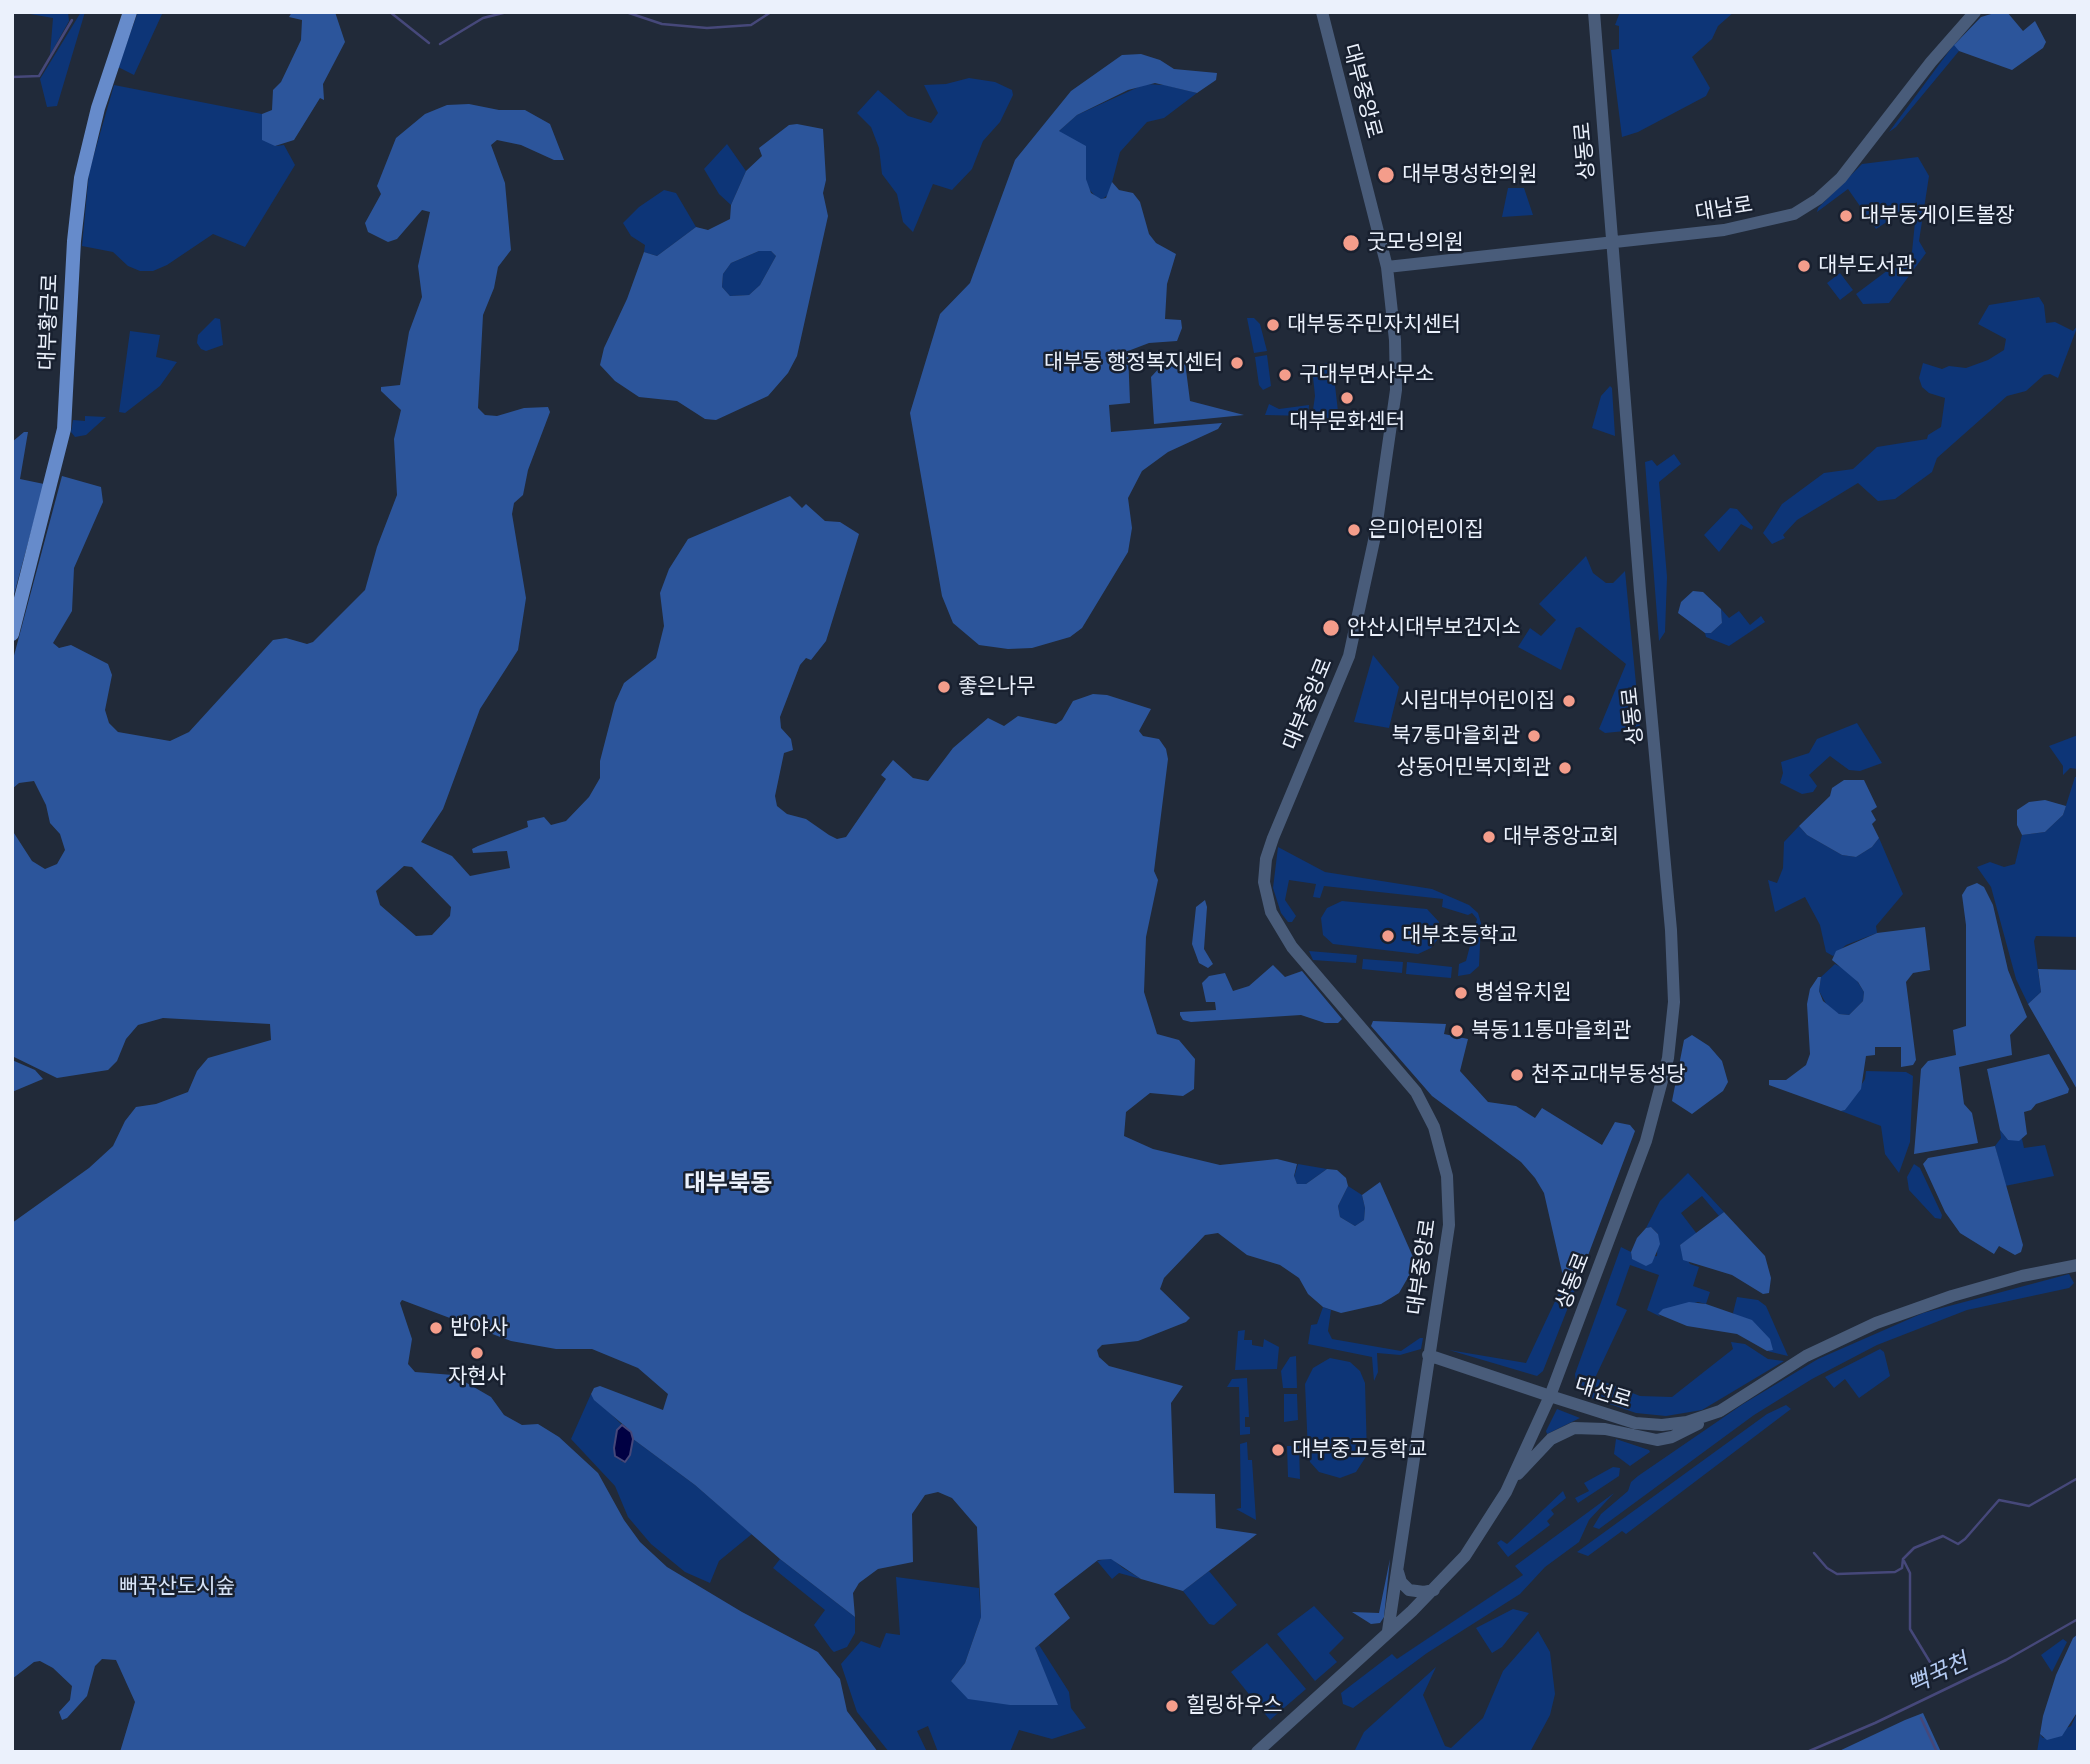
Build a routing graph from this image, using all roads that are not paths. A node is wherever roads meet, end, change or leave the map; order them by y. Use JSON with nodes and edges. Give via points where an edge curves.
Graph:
{"nodes":[{"id":1,"x":130,"y":12,"type":"edge"},
{"id":2,"x":1322,"y":12,"type":"edge"},
{"id":3,"x":1594,"y":12,"type":"edge"},
{"id":4,"x":1975,"y":12,"type":"edge"},
{"id":5,"x":1613,"y":242,"type":"junction"},
{"id":6,"x":1387,"y":267,"type":"junction"},
{"id":7,"x":12,"y":634,"type":"edge"},
{"id":8,"x":2078,"y":1265,"type":"edge"},
{"id":9,"x":1428,"y":1355,"type":"junction"},
{"id":10,"x":1550,"y":1396,"type":"junction"},
{"id":11,"x":1720,"y":1411,"type":"junction"},
{"id":12,"x":1510,"y":1482,"type":"junction"},
{"id":13,"x":1398,"y":1572,"type":"junction"},
{"id":14,"x":1434,"y":1590,"type":"junction"},
{"id":15,"x":1388,"y":1631,"type":"junction"},
{"id":16,"x":1257,"y":1752,"type":"edge"}],
"edges":[{"from":1,"to":7,"type":"main road","name":"대부황금로","via":[[98,108],[81,178],[64,429]]},
{"from":2,"to":6,"type":"street","name":"대부중앙로"},
{"from":3,"to":5,"type":"street","name":"상동로"},
{"from":4,"to":5,"type":"street","name":"대남로","via":[[1846,173],[1806,207],[1765,222]]},
{"from":5,"to":6,"type":"street","name":"대남로"},
{"from":5,"to":10,"type":"street","name":"상동로","via":[[1674,1002],[1668,1058],[1652,1124]]},
{"from":6,"to":9,"type":"street","name":"대부중앙로","via":[[1396,390],[1362,601],[1340,683],[1269,849],[1264,882],[1271,912],[1292,947],[1406,1078],[1434,1127],[1447,1177],[1449,1225]]},
{"from":8,"to":11,"type":"street","name":"대선로","via":[[1975,1289],[1876,1323],[1807,1356]]},
{"from":9,"to":10,"type":"street"},
{"from":9,"to":13,"type":"street","name":"대부중앙로"},
{"from":10,"to":11,"type":"street","name":"대선로","via":[[1648,1425],[1687,1422]]},
{"from":10,"to":12,"type":"street","name":"대선로"},
{"from":11,"to":12,"type":"street","via":[[1688,1430],[1657,1440],[1589,1427],[1560,1433]]},
{"from":12,"to":14,"type":"street","name":"대선로","via":[[1479,1537]]},
{"from":13,"to":14,"type":"street","via":[[1409,1590]]},
{"from":13,"to":15,"type":"street","name":"대부중앙로"},
{"from":14,"to":15,"type":"street","name":"대선로"},
{"from":15,"to":16,"type":"street","name":"대선로"}]}
